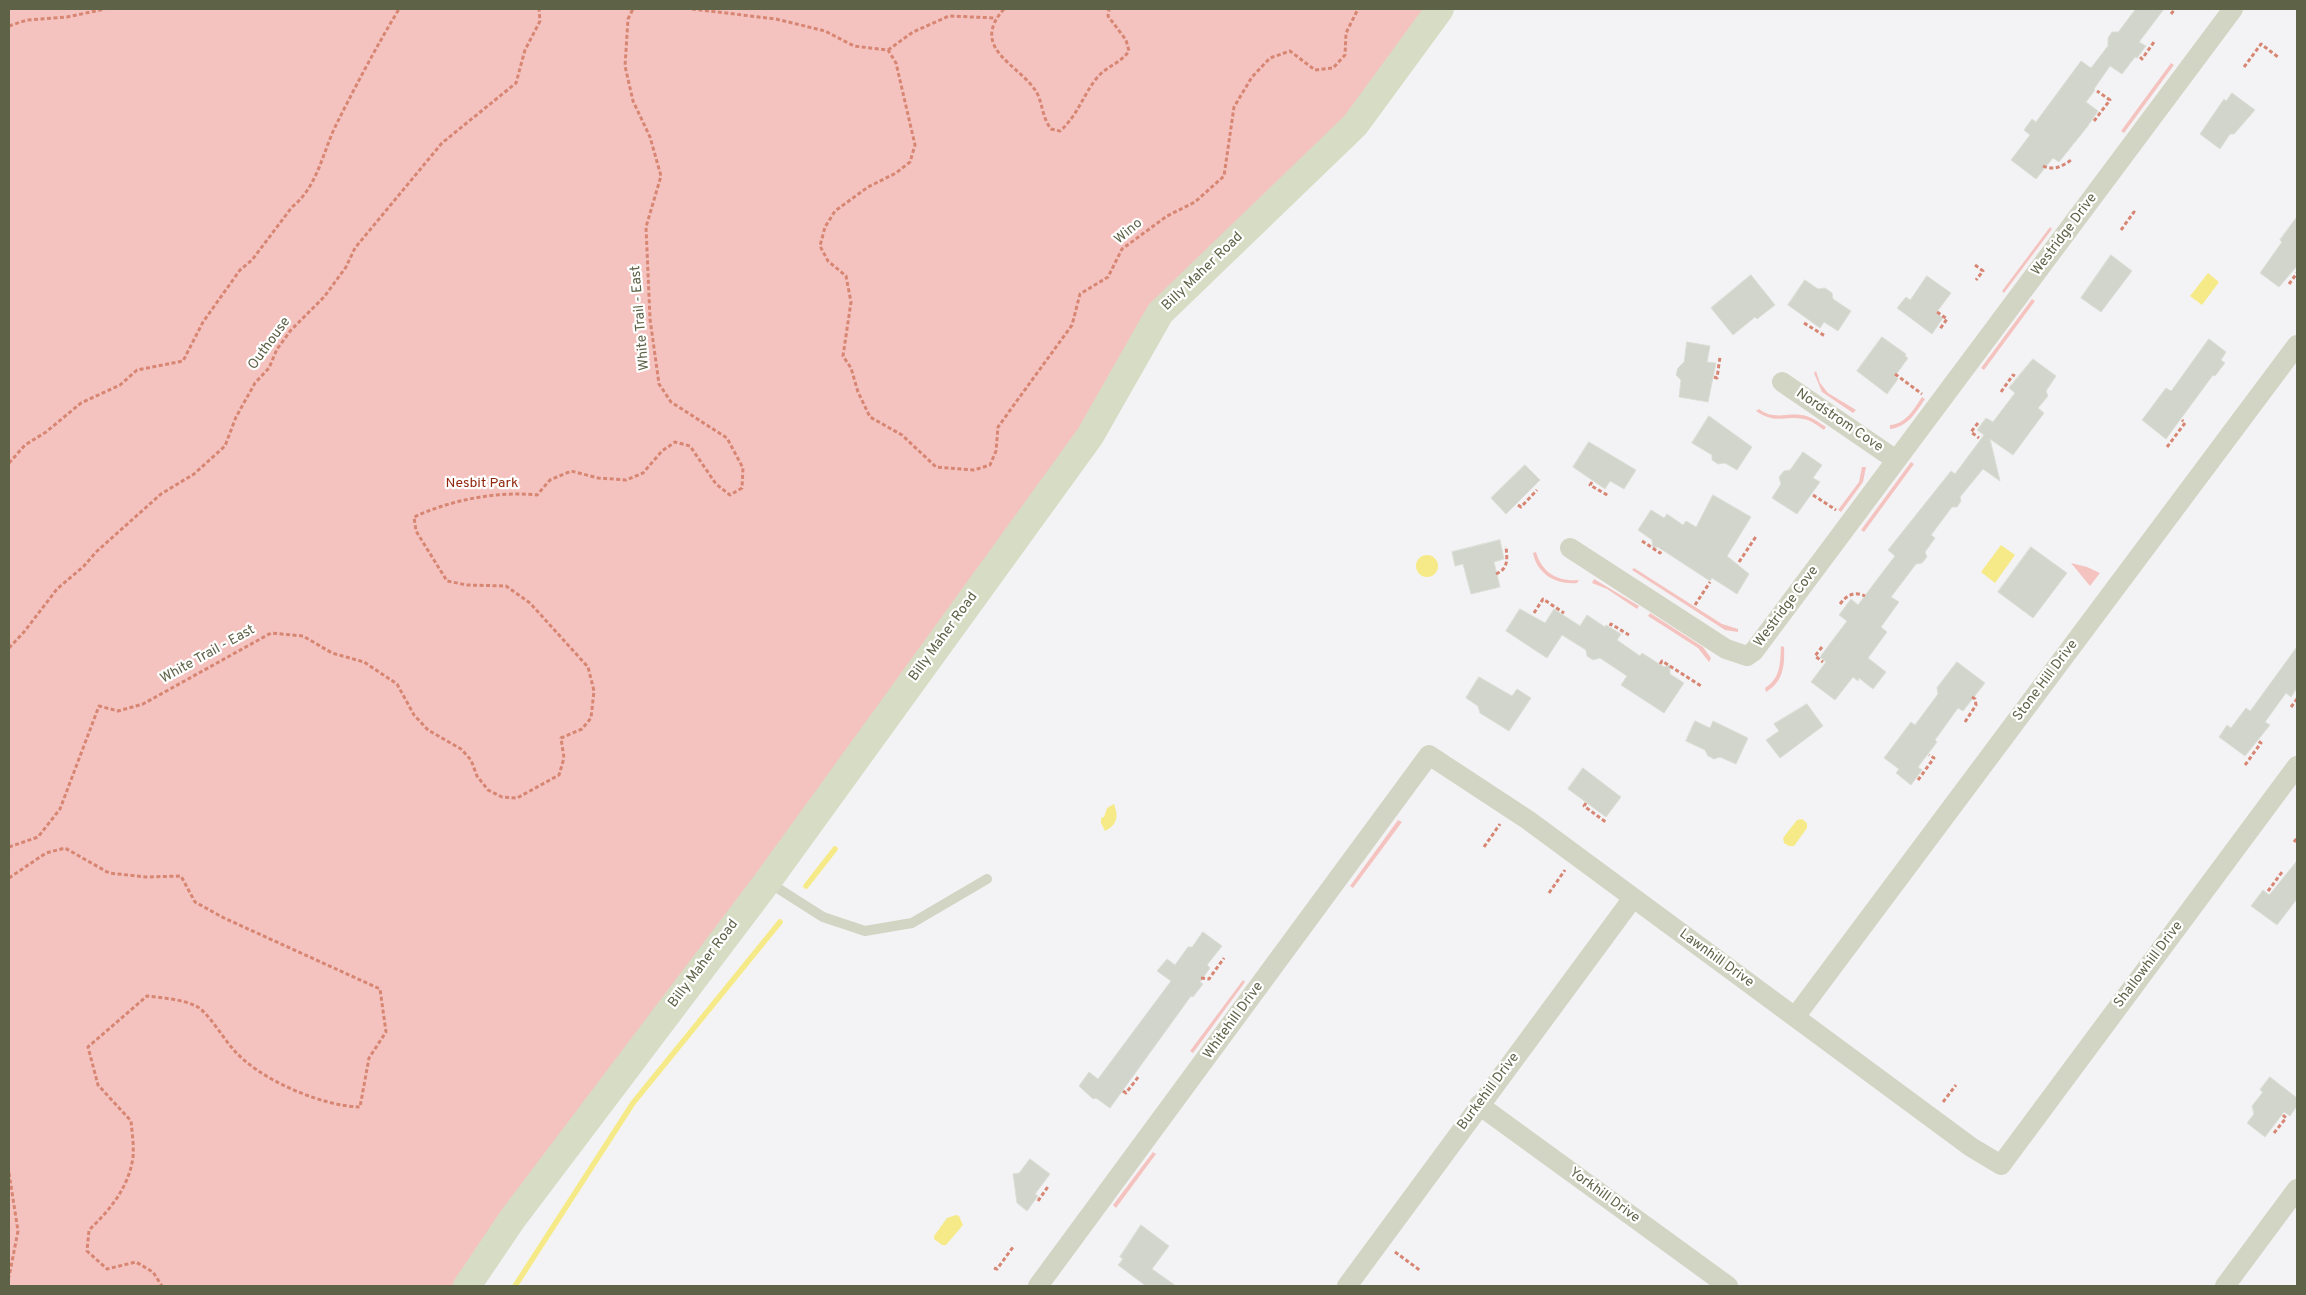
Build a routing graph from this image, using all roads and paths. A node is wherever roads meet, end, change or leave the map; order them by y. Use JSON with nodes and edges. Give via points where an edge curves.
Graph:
{"nodes":[{"id":1,"x":104,"y":9,"type":"edge"},
{"id":2,"x":399,"y":9,"type":"edge"},
{"id":3,"x":540,"y":9,"type":"edge"},
{"id":4,"x":633,"y":9,"type":"edge"},
{"id":5,"x":692,"y":9,"type":"edge"},
{"id":6,"x":1004,"y":9,"type":"edge"},
{"id":7,"x":1109,"y":9,"type":"edge"},
{"id":8,"x":1358,"y":9,"type":"edge"},
{"id":9,"x":1440,"y":9,"type":"edge"},
{"id":10,"x":2175,"y":9,"type":"edge"},
{"id":11,"x":2233,"y":9,"type":"edge"},
{"id":12,"x":2171,"y":14,"type":"dead end"},
{"id":13,"x":996,"y":18,"type":"junction"},
{"id":14,"x":9,"y":26,"type":"edge"},
{"id":15,"x":2154,"y":42,"type":"dead end"},
{"id":16,"x":888,"y":50,"type":"junction"},
{"id":17,"x":2140,"y":57,"type":"dead end"},
{"id":18,"x":2278,"y":57,"type":"dead end"},
{"id":19,"x":2244,"y":67,"type":"dead end"},
{"id":20,"x":2097,"y":91,"type":"dead end"},
{"id":21,"x":2094,"y":121,"type":"dead end"},
{"id":22,"x":2071,"y":160,"type":"dead end"},
{"id":23,"x":2043,"y":166,"type":"dead end"},
{"id":24,"x":2136,"y":214,"type":"dead end"},
{"id":25,"x":2121,"y":230,"type":"dead end"},
{"id":26,"x":1975,"y":266,"type":"dead end"},
{"id":27,"x":2297,"y":273,"type":"edge"},
{"id":28,"x":1976,"y":280,"type":"dead end"},
{"id":29,"x":2289,"y":284,"type":"dead end"},
{"id":30,"x":1937,"y":312,"type":"dead end"},
{"id":31,"x":1804,"y":323,"type":"dead end"},
{"id":32,"x":1940,"y":329,"type":"dead end"},
{"id":33,"x":1824,"y":336,"type":"dead end"},
{"id":34,"x":2297,"y":345,"type":"edge"},
{"id":35,"x":1720,"y":357,"type":"dead end"},
{"id":36,"x":1895,"y":374,"type":"dead end"},
{"id":37,"x":2015,"y":376,"type":"dead end"},
{"id":38,"x":1714,"y":378,"type":"dead end"},
{"id":39,"x":1782,"y":382,"type":"dead end"},
{"id":40,"x":2001,"y":392,"type":"dead end"},
{"id":41,"x":1922,"y":394,"type":"dead end"},
{"id":42,"x":2182,"y":420,"type":"dead end"},
{"id":43,"x":1978,"y":423,"type":"dead end"},
{"id":44,"x":1979,"y":438,"type":"dead end"},
{"id":45,"x":2167,"y":447,"type":"dead end"},
{"id":46,"x":1896,"y":460,"type":"junction"},
{"id":47,"x":9,"y":463,"type":"edge"},
{"id":48,"x":1592,"y":482,"type":"dead end"},
{"id":49,"x":1537,"y":490,"type":"dead end"},
{"id":50,"x":1813,"y":495,"type":"dead end"},
{"id":51,"x":1609,"y":496,"type":"dead end"},
{"id":52,"x":1518,"y":505,"type":"dead end"},
{"id":53,"x":1836,"y":510,"type":"dead end"},
{"id":54,"x":1757,"y":535,"type":"dead end"},
{"id":55,"x":1642,"y":541,"type":"dead end"},
{"id":56,"x":1506,"y":546,"type":"dead end"},
{"id":57,"x":1570,"y":548,"type":"dead end"},
{"id":58,"x":1662,"y":549,"type":"dead end"},
{"id":59,"x":1739,"y":562,"type":"dead end"},
{"id":60,"x":1496,"y":574,"type":"dead end"},
{"id":61,"x":1710,"y":582,"type":"dead end"},
{"id":62,"x":1865,"y":596,"type":"dead end"},
{"id":63,"x":1695,"y":604,"type":"dead end"},
{"id":64,"x":1840,"y":604,"type":"dead end"},
{"id":65,"x":1534,"y":613,"type":"dead end"},
{"id":66,"x":1564,"y":613,"type":"dead end"},
{"id":67,"x":1610,"y":626,"type":"dead end"},
{"id":68,"x":1629,"y":635,"type":"dead end"},
{"id":69,"x":1822,"y":647,"type":"dead end"},
{"id":70,"x":9,"y":648,"type":"edge"},
{"id":71,"x":1823,"y":662,"type":"dead end"},
{"id":72,"x":1660,"y":664,"type":"dead end"},
{"id":73,"x":1701,"y":686,"type":"dead end"},
{"id":74,"x":1972,"y":696,"type":"dead end"},
{"id":75,"x":2297,"y":699,"type":"edge"},
{"id":76,"x":2291,"y":707,"type":"dead end"},
{"id":77,"x":1965,"y":722,"type":"dead end"},
{"id":78,"x":2258,"y":741,"type":"dead end"},
{"id":79,"x":1929,"y":754,"type":"dead end"},
{"id":80,"x":1430,"y":755,"type":"joint"},
{"id":81,"x":2245,"y":764,"type":"dead end"},
{"id":82,"x":2297,"y":766,"type":"edge"},
{"id":83,"x":1918,"y":780,"type":"dead end"},
{"id":84,"x":1586,"y":803,"type":"dead end"},
{"id":85,"x":1607,"y":823,"type":"dead end"},
{"id":86,"x":1500,"y":824,"type":"dead end"},
{"id":87,"x":2297,"y":838,"type":"edge"},
{"id":88,"x":2294,"y":842,"type":"dead end"},
{"id":89,"x":9,"y":847,"type":"edge"},
{"id":90,"x":1484,"y":847,"type":"dead end"},
{"id":91,"x":1566,"y":870,"type":"dead end"},
{"id":92,"x":2282,"y":872,"type":"dead end"},
{"id":93,"x":9,"y":878,"type":"edge"},
{"id":94,"x":987,"y":879,"type":"dead end"},
{"id":95,"x":767,"y":882,"type":"junction"},
{"id":96,"x":2268,"y":891,"type":"dead end"},
{"id":97,"x":1549,"y":893,"type":"dead end"},
{"id":98,"x":1633,"y":898,"type":"junction"},
{"id":99,"x":1224,"y":958,"type":"dead end"},
{"id":100,"x":1201,"y":978,"type":"dead end"},
{"id":101,"x":1795,"y":1017,"type":"junction"},
{"id":102,"x":1139,"y":1076,"type":"dead end"},
{"id":103,"x":1956,"y":1085,"type":"dead end"},
{"id":104,"x":1122,"y":1091,"type":"dead end"},
{"id":105,"x":1943,"y":1102,"type":"dead end"},
{"id":106,"x":1479,"y":1105,"type":"junction"},
{"id":107,"x":2282,"y":1115,"type":"dead end"},
{"id":108,"x":2274,"y":1133,"type":"dead end"},
{"id":109,"x":2001,"y":1165,"type":"joint"},
{"id":110,"x":9,"y":1174,"type":"edge"},
{"id":111,"x":1049,"y":1185,"type":"dead end"},
{"id":112,"x":2297,"y":1189,"type":"edge"},
{"id":113,"x":1038,"y":1201,"type":"dead end"},
{"id":114,"x":1013,"y":1248,"type":"dead end"},
{"id":115,"x":1394,"y":1252,"type":"dead end"},
{"id":116,"x":994,"y":1268,"type":"dead end"},
{"id":117,"x":1421,"y":1271,"type":"dead end"},
{"id":118,"x":9,"y":1277,"type":"edge"},
{"id":119,"x":162,"y":1286,"type":"edge"},
{"id":120,"x":466,"y":1286,"type":"edge"},
{"id":121,"x":1038,"y":1286,"type":"edge"},
{"id":122,"x":1347,"y":1286,"type":"edge"},
{"id":123,"x":1728,"y":1286,"type":"edge"},
{"id":124,"x":2225,"y":1286,"type":"edge"}],
"edges":[{"from":1,"to":14,"type":"path","via":[[67,17],[27,20]]},
{"from":2,"to":47,"type":"path","via":[[341,114],[324,150],[315,180],[235,278],[203,322],[183,361],[138,370],[120,385],[81,403],[25,445]]},
{"from":3,"to":70,"type":"path","name":"Outhouse","via":[[540,21],[525,50],[516,83],[442,143],[356,248],[324,297],[277,349],[236,417],[225,446],[194,474],[161,494],[96,552],[57,589]]},
{"from":4,"to":89,"type":"path","name":"White Trail - East","via":[[628,19],[625,66],[633,101],[650,137],[661,176],[646,228],[650,319],[659,384],[672,402],[727,438],[744,468],[742,488],[730,495],[716,484],[690,446],[675,442],[662,450],[643,473],[626,480],[598,478],[571,471],[550,480],[537,495],[512,492],[438,506],[414,517],[416,531],[447,581],[506,586],[530,603],[588,667],[594,691],[591,718],[582,729],[561,738],[564,758],[559,775],[517,798],[502,797],[488,790],[460,749],[428,730],[414,715],[397,684],[364,662],[332,653],[303,636],[271,633],[143,704],[118,711],[98,706],[60,810],[38,837]]},
{"from":5,"to":16,"type":"path","via":[[776,19],[825,31],[854,46]]},
{"from":6,"to":13,"type":"path"},
{"from":7,"to":13,"type":"path","via":[[1108,16],[1126,40],[1129,51],[1122,61],[1108,66],[1096,79],[1072,120],[1060,130],[1051,129],[1044,120],[1036,93],[994,46],[992,28]]},
{"from":8,"to":16,"type":"path","name":"Wino","via":[[1346,33],[1345,55],[1334,68],[1316,70],[1290,50],[1270,58],[1252,78],[1234,107],[1224,176],[1195,202],[1167,216],[1122,249],[1108,276],[1080,294],[1072,325],[998,427],[996,451],[990,465],[974,470],[936,467],[902,435],[870,417],[843,356],[851,302],[846,276],[828,261],[820,246],[825,227],[835,211],[910,162],[915,145],[896,63]]},
{"from":9,"to":95,"type":"main road","name":"Billy Maher Road","via":[[1356,125],[1160,313],[1090,436]]},
{"from":10,"to":12,"type":"path"},
{"from":11,"to":46,"type":"street","name":"Westridge Drive"},
{"from":13,"to":16,"type":"path","via":[[949,16],[913,32]]},
{"from":15,"to":17,"type":"path","via":[[2142,59]]},
{"from":18,"to":19,"type":"path","via":[[2261,44]]},
{"from":20,"to":21,"type":"path","via":[[2110,100]]},
{"from":22,"to":23,"type":"path","via":[[2060,167]]},
{"from":24,"to":25,"type":"path","via":[[2134,212]]},
{"from":26,"to":28,"type":"path","via":[[1983,271]]},
{"from":27,"to":29,"type":"path"},
{"from":30,"to":32,"type":"path","via":[[1947,319]]},
{"from":31,"to":33,"type":"path"},
{"from":34,"to":101,"type":"street","name":"Stone Hill Drive"},
{"from":35,"to":38,"type":"path","via":[[1717,378]]},
{"from":36,"to":41,"type":"path"},
{"from":37,"to":40,"type":"path"},
{"from":39,"to":46,"type":"street","name":"Nordstrom Cove"},
{"from":42,"to":45,"type":"path","via":[[2185,423]]},
{"from":43,"to":44,"type":"path","via":[[1971,432]]},
{"from":46,"to":57,"type":"street","name":"Westridge Cove","via":[[1760,644],[1747,656],[1726,649]]},
{"from":48,"to":51,"type":"path","via":[[1590,485]]},
{"from":49,"to":52,"type":"path","via":[[1521,507]]},
{"from":50,"to":53,"type":"path"},
{"from":54,"to":59,"type":"path"},
{"from":55,"to":58,"type":"path","via":[[1660,553]]},
{"from":56,"to":60,"type":"path","via":[[1506,565]]},
{"from":61,"to":63,"type":"path"},
{"from":62,"to":64,"type":"path","via":[[1854,594]]},
{"from":65,"to":66,"type":"path","via":[[1543,599]]},
{"from":67,"to":68,"type":"path"},
{"from":69,"to":71,"type":"path","via":[[1815,656]]},
{"from":72,"to":73,"type":"path","via":[[1662,661]]},
{"from":74,"to":77,"type":"path","via":[[1976,705]]},
{"from":75,"to":76,"type":"path"},
{"from":78,"to":81,"type":"path","via":[[2260,743]]},
{"from":79,"to":83,"type":"path","via":[[1934,758]]},
{"from":80,"to":98,"type":"street","name":"Lawnhill Drive","via":[[1528,820]]},
{"from":80,"to":121,"type":"street","name":"Whitehill Drive"},
{"from":82,"to":109,"type":"street","name":"Shallowhill Drive"},
{"from":84,"to":85,"type":"path","via":[[1584,806]]},
{"from":86,"to":90,"type":"path"},
{"from":87,"to":88,"type":"path"},
{"from":91,"to":97,"type":"path"},
{"from":92,"to":96,"type":"path"},
{"from":93,"to":119,"type":"path","via":[[46,854],[65,848],[109,873],[181,876],[195,902],[380,989],[386,1032],[369,1058],[360,1107],[344,1107],[263,1074],[235,1052],[198,1007],[188,1003],[147,996],[88,1047],[98,1085],[131,1121],[133,1156],[125,1185],[107,1213],[89,1230],[88,1251],[107,1269],[136,1262],[153,1272]]},
{"from":94,"to":95,"type":"lane","via":[[912,923],[865,931],[823,918]]},
{"from":95,"to":120,"type":"main road","name":"Billy Maher Road"},
{"from":98,"to":101,"type":"street","name":"Lawnhill Drive"},
{"from":98,"to":106,"type":"street","name":"Burkehill Drive"},
{"from":99,"to":100,"type":"path","via":[[1209,978]]},
{"from":101,"to":109,"type":"street","name":"Lawnhill Drive","via":[[1971,1147]]},
{"from":102,"to":104,"type":"path","via":[[1126,1093]]},
{"from":103,"to":105,"type":"path"},
{"from":106,"to":122,"type":"street","name":"Burkehill Drive"},
{"from":106,"to":123,"type":"street","name":"Yorkhill Drive"},
{"from":107,"to":108,"type":"path","via":[[2286,1118]]},
{"from":110,"to":118,"type":"path","via":[[18,1231]]},
{"from":111,"to":113,"type":"path"},
{"from":112,"to":124,"type":"street"},
{"from":114,"to":116,"type":"path","via":[[997,1269]]},
{"from":115,"to":117,"type":"path"}]}
